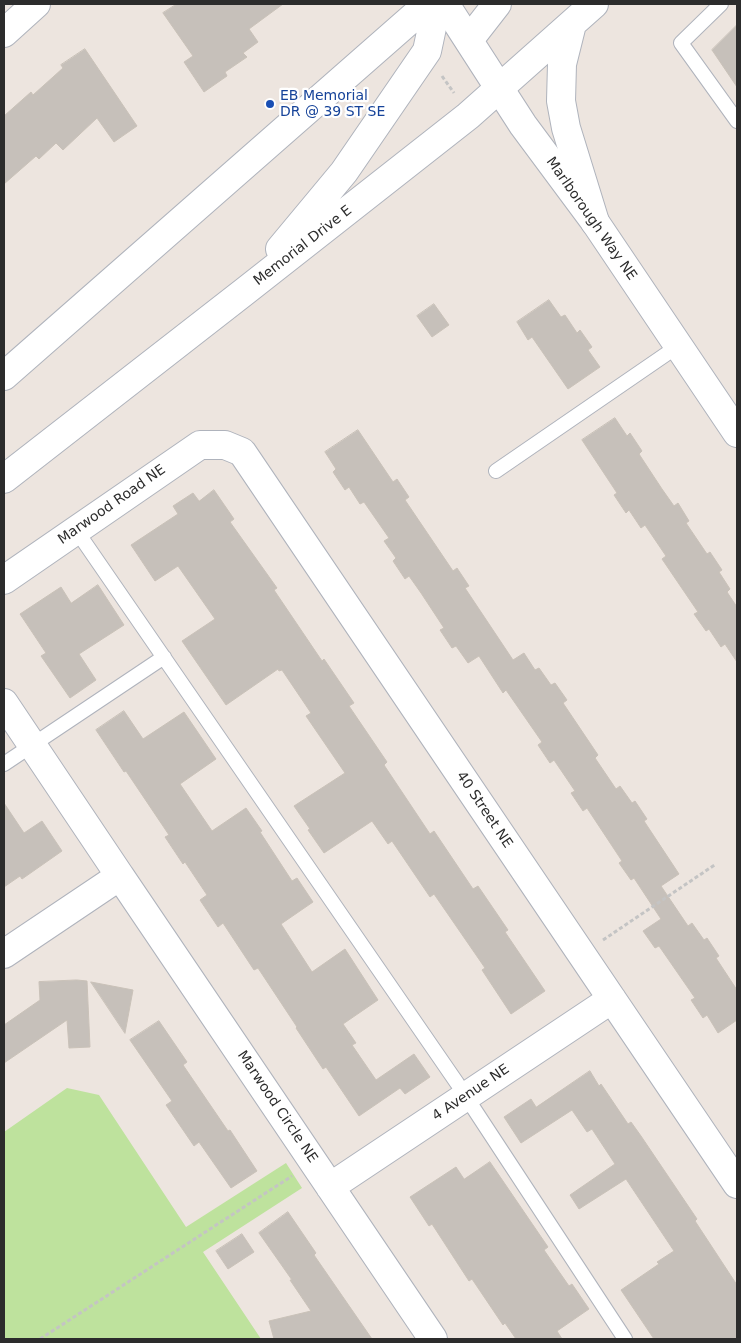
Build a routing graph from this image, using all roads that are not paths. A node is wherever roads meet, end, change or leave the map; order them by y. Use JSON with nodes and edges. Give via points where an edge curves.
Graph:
{"nodes":[{"id":1,"x":36,"y":4,"type":"edge"},
{"id":2,"x":428,"y":4,"type":"edge"},
{"id":3,"x":437,"y":4,"type":"edge"},
{"id":4,"x":445,"y":4,"type":"edge"},
{"id":5,"x":497,"y":4,"type":"edge"},
{"id":6,"x":594,"y":4,"type":"edge"},
{"id":7,"x":721,"y":4,"type":"edge"},
{"id":8,"x":572,"y":24,"type":"junction"},
{"id":9,"x":4,"y":33,"type":"edge"},
{"id":10,"x":469,"y":40,"type":"junction"},
{"id":11,"x":500,"y":87,"type":"junction"},
{"id":12,"x":737,"y":121,"type":"edge"},
{"id":13,"x":595,"y":222,"type":"junction"},
{"id":14,"x":244,"y":292,"type":"junction"},
{"id":15,"x":678,"y":346,"type":"junction"},
{"id":16,"x":4,"y":376,"type":"edge"},
{"id":17,"x":737,"y":433,"type":"edge"},
{"id":18,"x":226,"y":445,"type":"joint"},
{"id":19,"x":496,"y":471,"type":"dead end"},
{"id":20,"x":4,"y":479,"type":"edge"},
{"id":21,"x":76,"y":530,"type":"junction"},
{"id":22,"x":4,"y":580,"type":"edge"},
{"id":23,"x":164,"y":657,"type":"junction"},
{"id":24,"x":4,"y":703,"type":"edge"},
{"id":25,"x":31,"y":745,"type":"junction"},
{"id":26,"x":4,"y":764,"type":"edge"},
{"id":27,"x":120,"y":876,"type":"junction"},
{"id":28,"x":4,"y":954,"type":"edge"},
{"id":29,"x":612,"y":999,"type":"junction"},
{"id":30,"x":466,"y":1097,"type":"junction"},
{"id":31,"x":737,"y":1184,"type":"edge"},
{"id":32,"x":330,"y":1187,"type":"junction"},
{"id":33,"x":433,"y":1339,"type":"edge"},
{"id":34,"x":625,"y":1339,"type":"edge"}],
"edges":[{"from":1,"to":9,"type":"street"},
{"from":2,"to":16,"type":"street"},
{"from":3,"to":14,"type":"street","via":[[427,52],[344,172]]},
{"from":4,"to":10,"type":"street","name":"Marlborough Way NE"},
{"from":5,"to":10,"type":"street"},
{"from":6,"to":8,"type":"street","name":"Memorial Drive E"},
{"from":7,"to":12,"type":"lane","via":[[681,44]]},
{"from":8,"to":11,"type":"street","name":"Memorial Drive E"},
{"from":8,"to":13,"type":"street","via":[[562,64],[560,101]]},
{"from":10,"to":11,"type":"street","name":"Marlborough Way NE"},
{"from":11,"to":13,"type":"street","name":"Marlborough Way NE","via":[[523,125]]},
{"from":11,"to":14,"type":"street","name":"Memorial Drive E","via":[[468,116]]},
{"from":13,"to":15,"type":"street","name":"Marlborough Way NE"},
{"from":14,"to":20,"type":"street","name":"Memorial Drive E"},
{"from":15,"to":17,"type":"street","name":"Marlborough Way NE"},
{"from":15,"to":19,"type":"lane"},
{"from":18,"to":21,"type":"street","name":"Marwood Road NE","via":[[200,445]]},
{"from":18,"to":29,"type":"street","name":"40 Street NE","via":[[242,452]]},
{"from":21,"to":22,"type":"street","name":"Marwood Road NE"},
{"from":21,"to":23,"type":"lane"},
{"from":23,"to":25,"type":"lane"},
{"from":23,"to":30,"type":"lane"},
{"from":24,"to":25,"type":"street","name":"Marwood Circle NE"},
{"from":25,"to":26,"type":"lane"},
{"from":25,"to":27,"type":"street","name":"Marwood Circle NE"},
{"from":27,"to":28,"type":"street"},
{"from":27,"to":32,"type":"street","name":"Marwood Circle NE"},
{"from":29,"to":30,"type":"street","name":"4 Avenue NE"},
{"from":29,"to":31,"type":"street","name":"40 Street NE"},
{"from":30,"to":32,"type":"street","name":"4 Avenue NE"},
{"from":30,"to":34,"type":"lane"},
{"from":32,"to":33,"type":"street","name":"Marwood Circle NE"}]}
